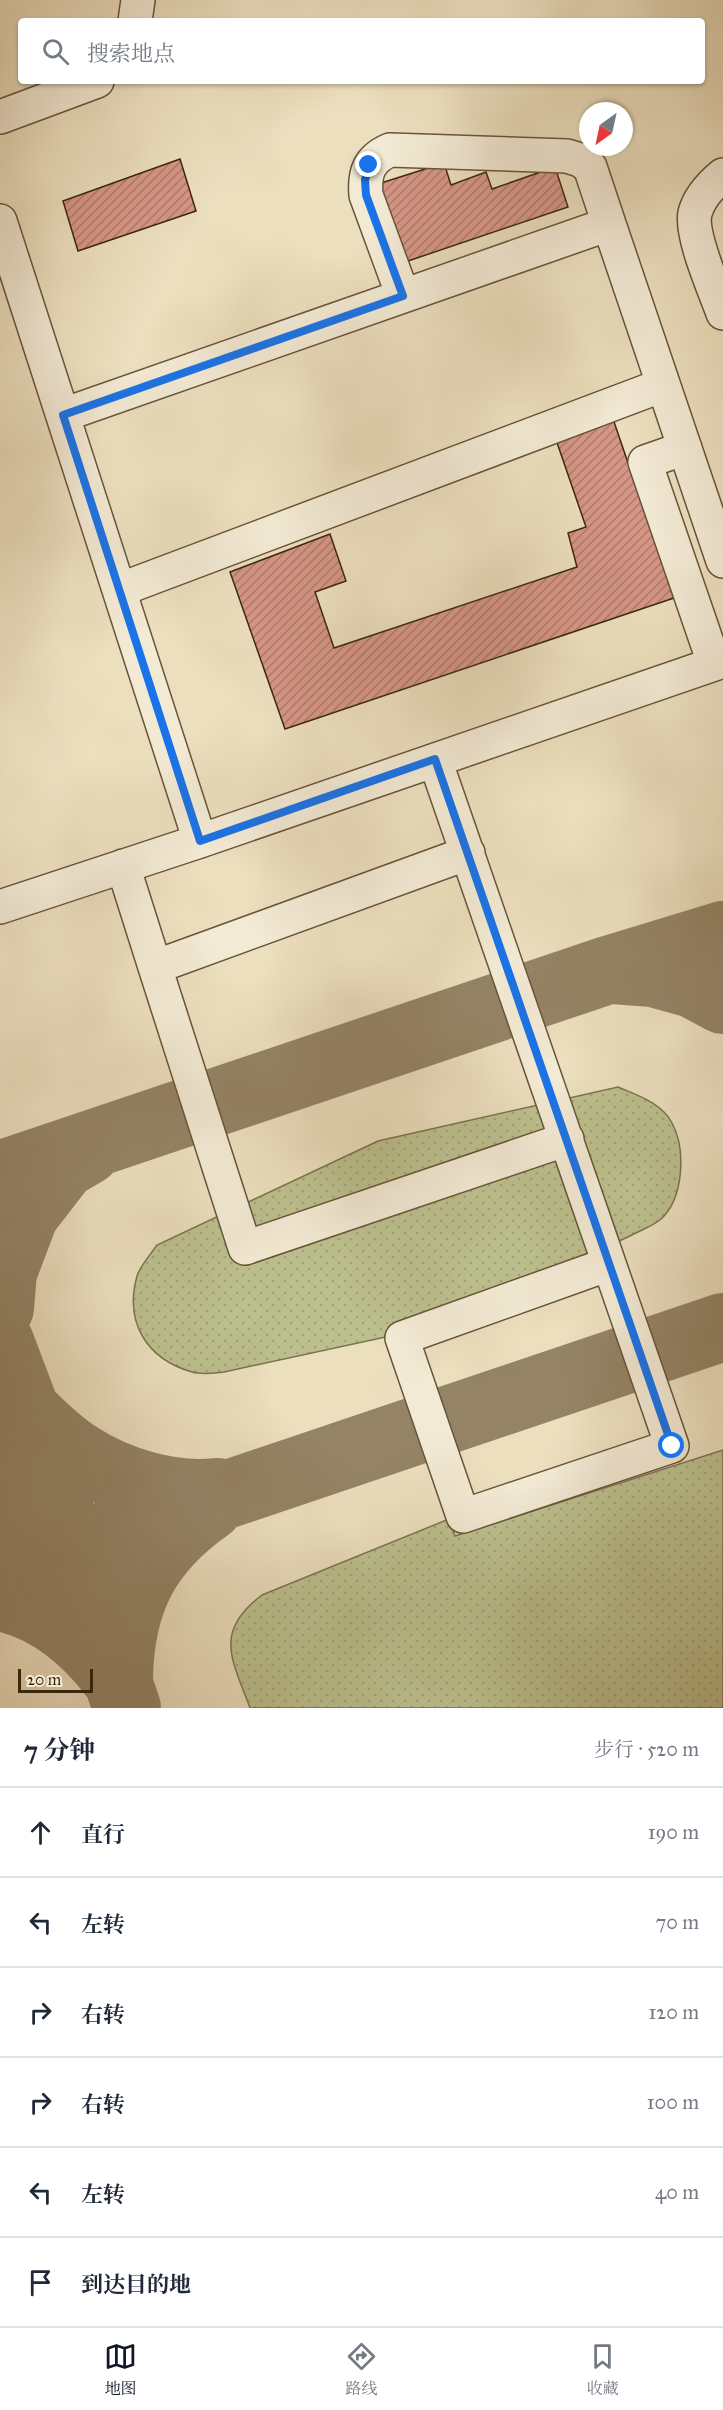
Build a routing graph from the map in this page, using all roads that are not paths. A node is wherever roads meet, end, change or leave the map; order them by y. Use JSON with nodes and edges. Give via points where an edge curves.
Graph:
{"nodes":[{"id":1,"x":138,"y":0,"type":"edge"},
{"id":2,"x":135,"y":18,"type":"edge"},
{"id":3,"x":89,"y":84,"type":"edge"},
{"id":4,"x":0,"y":117,"type":"edge"},
{"id":5,"x":723,"y":175,"type":"edge"},
{"id":6,"x":0,"y":221,"type":"edge"},
{"id":7,"x":609,"y":225,"type":"junction"},
{"id":8,"x":403,"y":296,"type":"junction"},
{"id":9,"x":723,"y":313,"type":"edge"},
{"id":10,"x":663,"y":385,"type":"junction"},
{"id":11,"x":63,"y":415,"type":"junction"},
{"id":12,"x":685,"y":448,"type":"junction"},
{"id":13,"x":713,"y":531,"type":"junction"},
{"id":14,"x":674,"y":543,"type":"junction"},
{"id":15,"x":723,"y":561,"type":"edge"},
{"id":16,"x":119,"y":590,"type":"junction"},
{"id":17,"x":718,"y":662,"type":"edge"},
{"id":18,"x":435,"y":759,"type":"junction"},
{"id":19,"x":200,"y":841,"type":"junction"},
{"id":20,"x":468,"y":854,"type":"junction"},
{"id":21,"x":123,"y":866,"type":"junction"},
{"id":22,"x":0,"y":907,"type":"edge"},
{"id":23,"x":155,"y":967,"type":"junction"},
{"id":24,"x":567,"y":1139,"type":"junction"},
{"id":25,"x":609,"y":1264,"type":"junction"}],
"edges":[{"from":1,"to":2,"type":"lane"},
{"from":3,"to":4,"type":"lane"},
{"from":5,"to":9,"type":"lane","via":[[709,189],[695,214],[698,241]]},
{"from":6,"to":11,"type":"lane"},
{"from":7,"to":8,"type":"lane"},
{"from":7,"to":8,"type":"lane","via":[[590,167],[580,160],[567,156],[390,150],[369,165],[365,188]]},
{"from":7,"to":10,"type":"lane"},
{"from":8,"to":11,"type":"lane"},
{"from":10,"to":12,"type":"lane"},
{"from":10,"to":16,"type":"lane"},
{"from":11,"to":16,"type":"lane"},
{"from":12,"to":13,"type":"lane"},
{"from":12,"to":14,"type":"lane","via":[[645,462]]},
{"from":13,"to":14,"type":"lane"},
{"from":13,"to":15,"type":"lane"},
{"from":14,"to":17,"type":"lane"},
{"from":16,"to":19,"type":"lane"},
{"from":17,"to":18,"type":"lane"},
{"from":18,"to":19,"type":"lane"},
{"from":18,"to":20,"type":"lane"},
{"from":19,"to":21,"type":"lane"},
{"from":20,"to":23,"type":"lane"},
{"from":20,"to":24,"type":"lane"},
{"from":21,"to":22,"type":"lane"},
{"from":21,"to":23,"type":"lane"},
{"from":23,"to":24,"type":"lane","via":[[245,1248]]},
{"from":24,"to":25,"type":"lane"},
{"from":25,"to":25,"type":"lane","via":[[672,1446],[463,1516],[402,1338]]}]}
